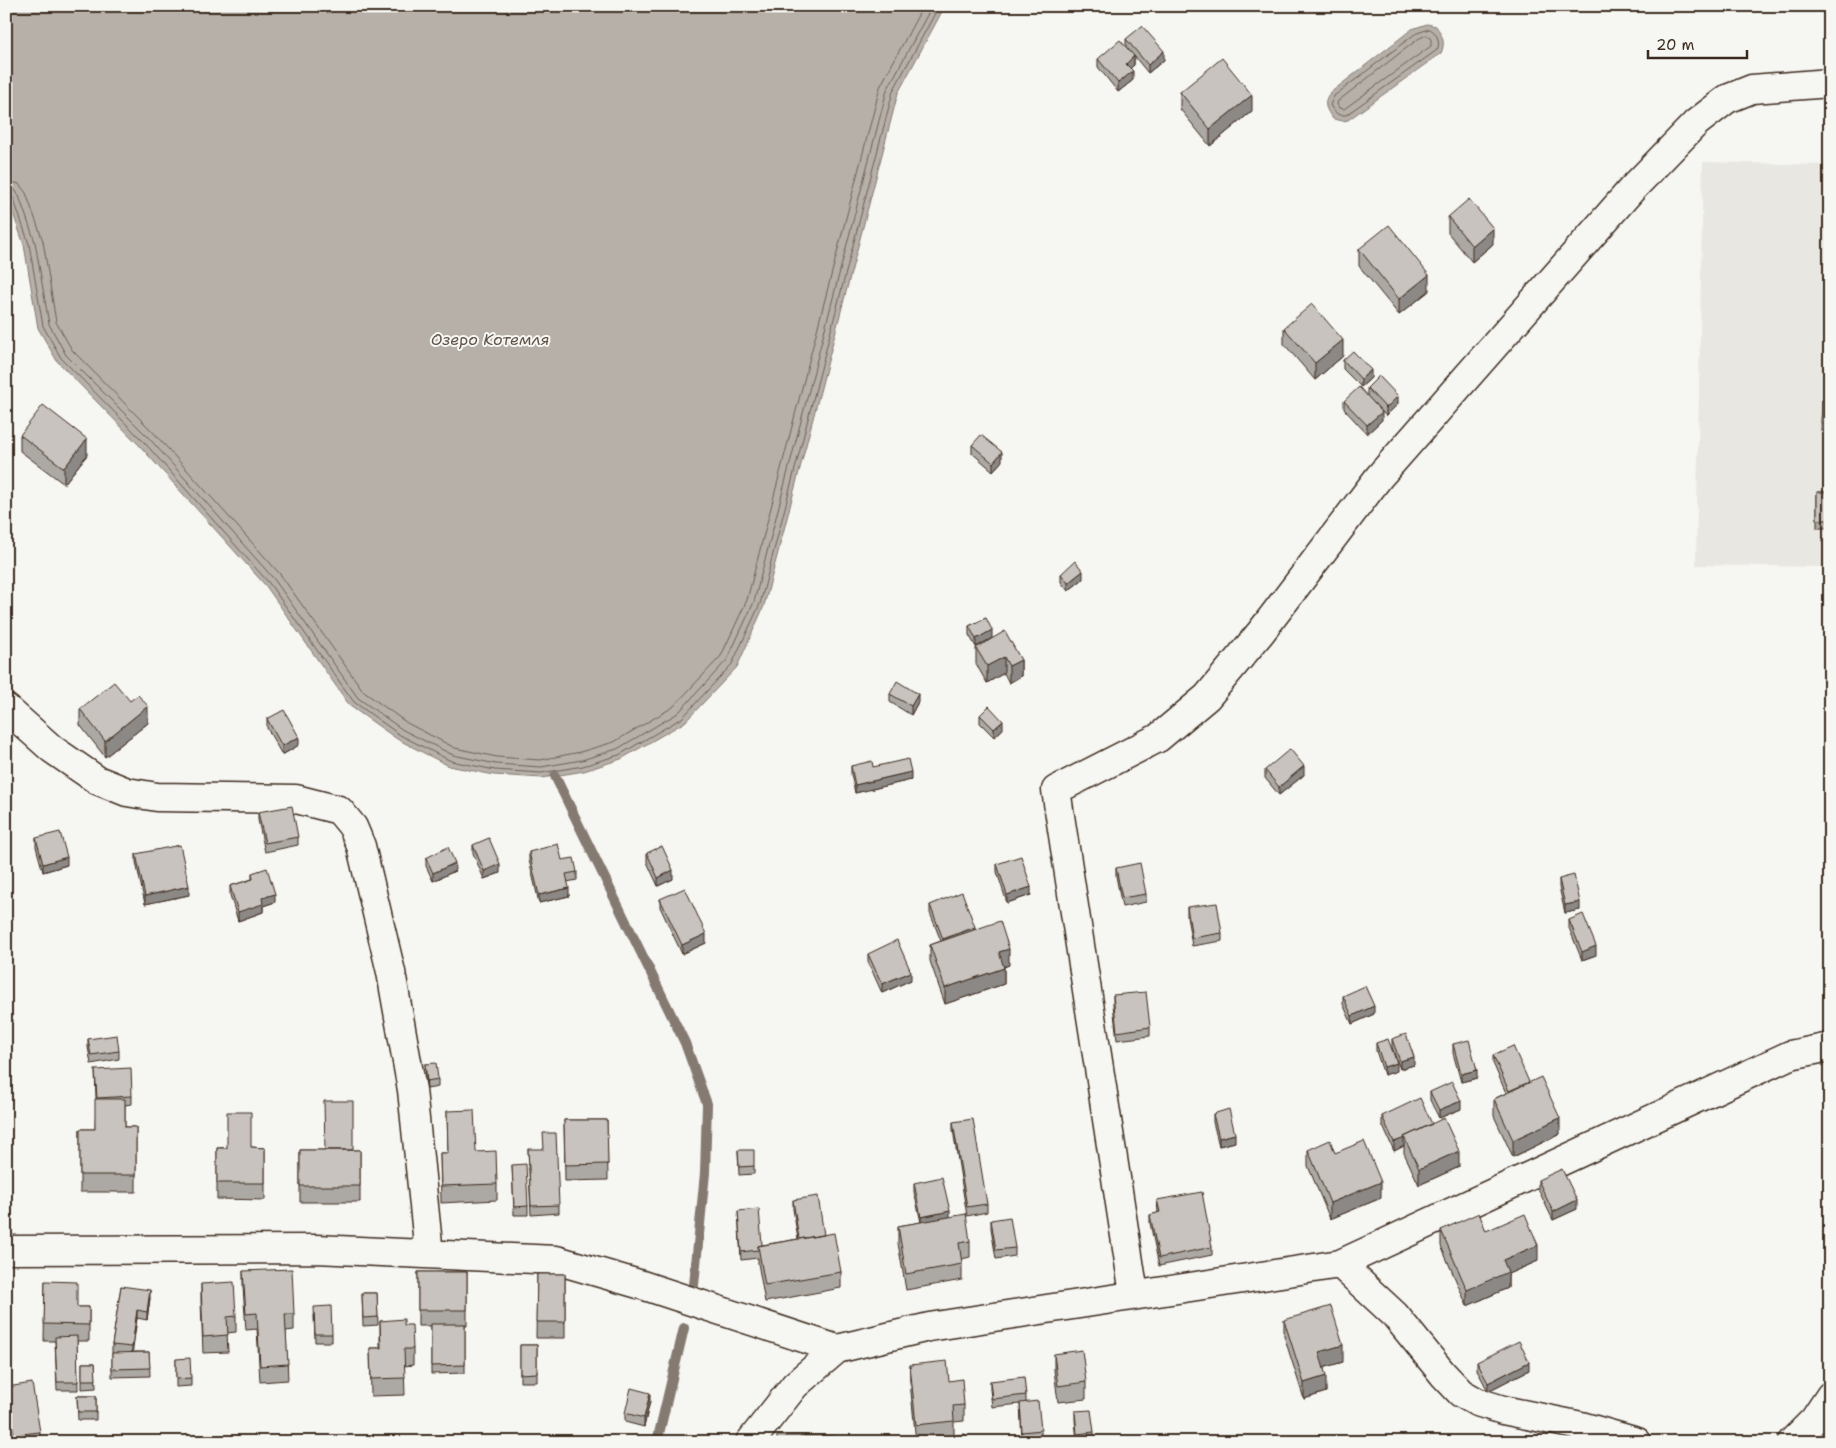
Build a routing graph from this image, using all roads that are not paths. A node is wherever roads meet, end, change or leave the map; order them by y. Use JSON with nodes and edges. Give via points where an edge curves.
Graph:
{"nodes":[{"id":1,"x":1830,"y":83,"type":"edge"},
{"id":2,"x":6,"y":708,"type":"edge"},
{"id":3,"x":1830,"y":1047,"type":"edge"},
{"id":4,"x":6,"y":1250,"type":"edge"},
{"id":5,"x":429,"y":1254,"type":"junction"},
{"id":6,"x":1340,"y":1264,"type":"junction"},
{"id":7,"x":1134,"y":1294,"type":"junction"},
{"id":8,"x":837,"y":1349,"type":"junction"},
{"id":9,"x":1830,"y":1396,"type":"edge"},
{"id":10,"x":750,"y":1442,"type":"edge"},
{"id":11,"x":1637,"y":1442,"type":"edge"},
{"id":12,"x":1792,"y":1442,"type":"edge"}],
"edges":[{"from":1,"to":7,"type":"street","via":[[1752,89],[1727,99],[1696,123],[1632,188],[1379,477],[1262,632],[1207,697],[1158,738],[1056,790]]},
{"from":2,"to":5,"type":"street","via":[[60,754],[97,780],[127,792],[157,797],[296,799],[339,810],[353,828],[361,846],[378,916],[402,1031],[412,1090]]},
{"from":3,"to":6,"type":"street","via":[[1790,1055]]},
{"from":4,"to":5,"type":"street","via":[[316,1249]]},
{"from":5,"to":8,"type":"street","via":[[556,1260]]},
{"from":6,"to":7,"type":"street"},
{"from":6,"to":11,"type":"street","via":[[1395,1315],[1461,1393],[1504,1410]]},
{"from":7,"to":8,"type":"street","via":[[929,1327]]},
{"from":8,"to":10,"type":"street","via":[[795,1385]]},
{"from":9,"to":12,"type":"street","via":[[1814,1420]]}]}
